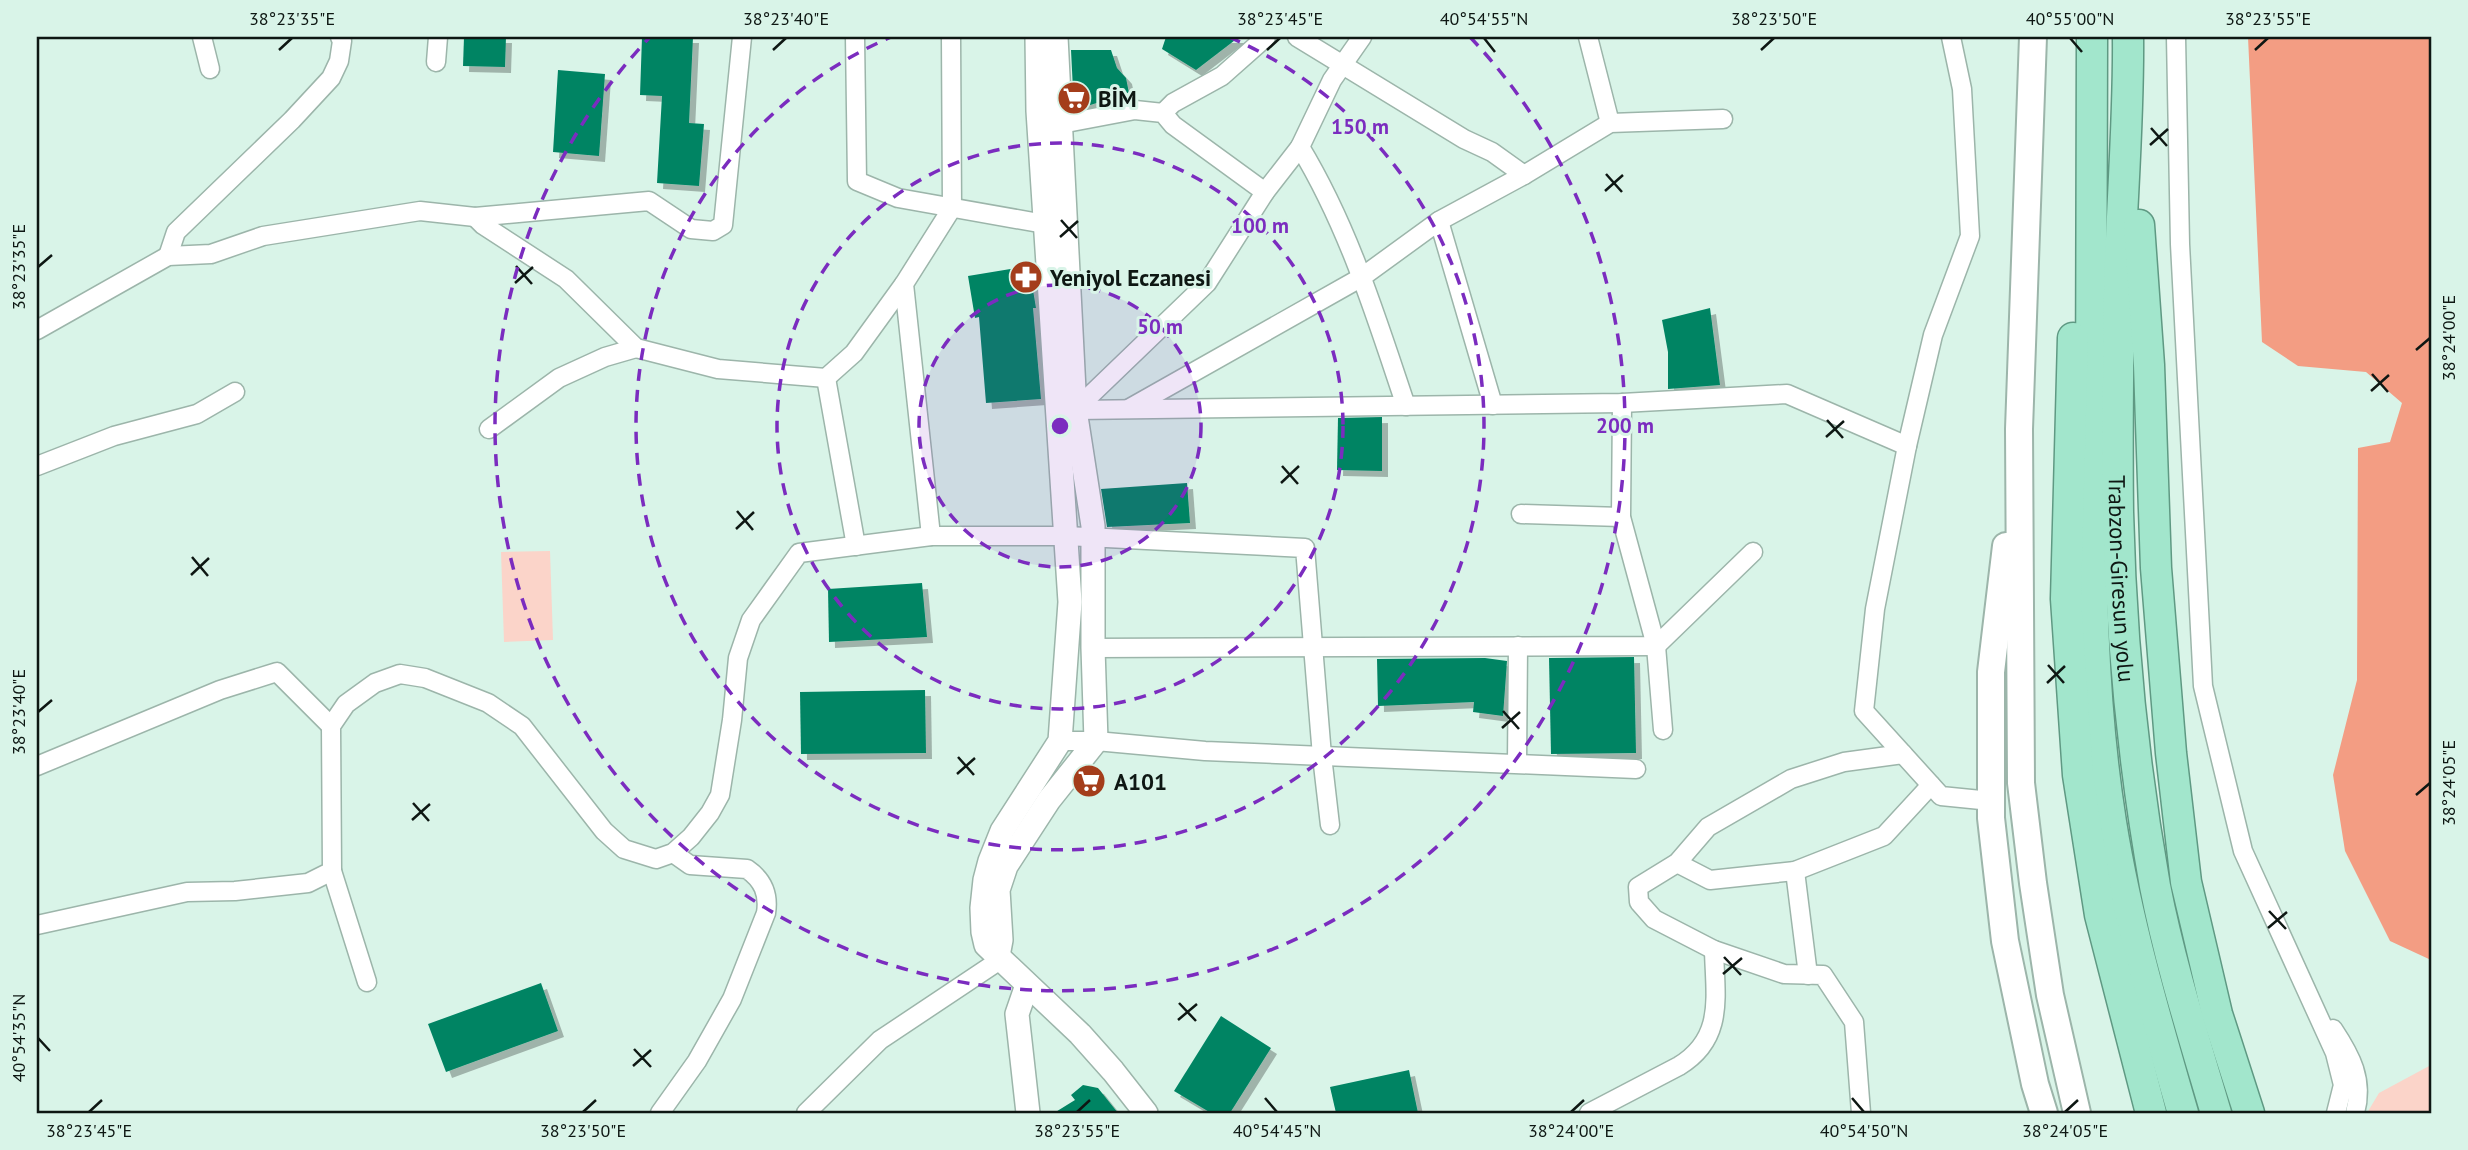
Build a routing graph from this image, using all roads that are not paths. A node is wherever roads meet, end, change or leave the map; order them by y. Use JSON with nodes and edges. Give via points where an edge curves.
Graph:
{"nodes":[{"id":1,"x":202,"y":37,"type":"edge"},
{"id":2,"x":340,"y":37,"type":"edge"},
{"id":3,"x":438,"y":37,"type":"edge"},
{"id":4,"x":742,"y":37,"type":"edge"},
{"id":5,"x":855,"y":37,"type":"edge"},
{"id":6,"x":951,"y":37,"type":"edge"},
{"id":7,"x":1037,"y":37,"type":"edge"},
{"id":8,"x":1056,"y":37,"type":"edge"},
{"id":9,"x":1266,"y":37,"type":"edge"},
{"id":10,"x":1297,"y":37,"type":"edge"},
{"id":11,"x":1362,"y":37,"type":"edge"},
{"id":12,"x":1588,"y":37,"type":"edge"},
{"id":13,"x":1951,"y":37,"type":"edge"},
{"id":14,"x":2033,"y":37,"type":"edge"},
{"id":15,"x":2092,"y":37,"type":"edge"},
{"id":16,"x":2128,"y":37,"type":"edge"},
{"id":17,"x":2176,"y":37,"type":"edge"},
{"id":18,"x":436,"y":62,"type":"dead end"},
{"id":19,"x":1343,"y":64,"type":"junction"},
{"id":20,"x":210,"y":69,"type":"dead end"},
{"id":21,"x":2092,"y":87,"type":"junction"},
{"id":22,"x":2129,"y":93,"type":"junction"},
{"id":23,"x":1163,"y":113,"type":"junction"},
{"id":24,"x":1723,"y":119,"type":"dead end"},
{"id":25,"x":1610,"y":123,"type":"junction"},
{"id":26,"x":1061,"y":124,"type":"junction"},
{"id":27,"x":1300,"y":147,"type":"junction"},
{"id":28,"x":1524,"y":175,"type":"junction"},
{"id":29,"x":1265,"y":192,"type":"junction"},
{"id":30,"x":952,"y":208,"type":"junction"},
{"id":31,"x":475,"y":217,"type":"junction"},
{"id":32,"x":1439,"y":221,"type":"junction"},
{"id":33,"x":1056,"y":226,"type":"junction"},
{"id":34,"x":168,"y":256,"type":"junction"},
{"id":35,"x":1362,"y":277,"type":"junction"},
{"id":36,"x":904,"y":284,"type":"junction"},
{"id":37,"x":37,"y":330,"type":"edge"},
{"id":38,"x":636,"y":348,"type":"junction"},
{"id":39,"x":826,"y":378,"type":"junction"},
{"id":40,"x":235,"y":392,"type":"dead end"},
{"id":41,"x":1622,"y":403,"type":"junction"},
{"id":42,"x":1493,"y":405,"type":"junction"},
{"id":43,"x":1406,"y":406,"type":"junction"},
{"id":44,"x":1075,"y":410,"type":"junction"},
{"id":45,"x":1126,"y":410,"type":"junction"},
{"id":46,"x":489,"y":429,"type":"dead end"},
{"id":47,"x":2019,"y":429,"type":"junction"},
{"id":48,"x":1907,"y":446,"type":"junction"},
{"id":49,"x":37,"y":466,"type":"edge"},
{"id":50,"x":1521,"y":514,"type":"dead end"},
{"id":51,"x":2105,"y":514,"type":"junction"},
{"id":52,"x":1621,"y":517,"type":"junction"},
{"id":53,"x":931,"y":536,"type":"junction"},
{"id":54,"x":1066,"y":536,"type":"junction"},
{"id":55,"x":1093,"y":538,"type":"junction"},
{"id":56,"x":856,"y":547,"type":"junction"},
{"id":57,"x":1753,"y":552,"type":"dead end"},
{"id":58,"x":1518,"y":646,"type":"junction"},
{"id":59,"x":1656,"y":646,"type":"junction"},
{"id":60,"x":1314,"y":647,"type":"junction"},
{"id":61,"x":1093,"y":648,"type":"junction"},
{"id":62,"x":331,"y":726,"type":"junction"},
{"id":63,"x":1663,"y":730,"type":"dead end"},
{"id":64,"x":1060,"y":741,"type":"junction"},
{"id":65,"x":1096,"y":741,"type":"junction"},
{"id":66,"x":1903,"y":754,"type":"junction"},
{"id":67,"x":1322,"y":756,"type":"junction"},
{"id":68,"x":1517,"y":763,"type":"junction"},
{"id":69,"x":37,"y":766,"type":"edge"},
{"id":70,"x":1636,"y":769,"type":"dead end"},
{"id":71,"x":1931,"y":785,"type":"junction"},
{"id":72,"x":1991,"y":801,"type":"junction"},
{"id":73,"x":1330,"y":825,"type":"dead end"},
{"id":74,"x":673,"y":853,"type":"junction"},
{"id":75,"x":1677,"y":863,"type":"junction"},
{"id":76,"x":332,"y":871,"type":"junction"},
{"id":77,"x":1795,"y":871,"type":"junction"},
{"id":78,"x":37,"y":925,"type":"edge"},
{"id":79,"x":1714,"y":950,"type":"junction"},
{"id":80,"x":999,"y":958,"type":"junction"},
{"id":81,"x":1808,"y":975,"type":"junction"},
{"id":82,"x":367,"y":982,"type":"dead end"},
{"id":83,"x":2304,"y":984,"type":"junction"},
{"id":84,"x":1027,"y":985,"type":"junction"},
{"id":85,"x":660,"y":1113,"type":"edge"},
{"id":86,"x":806,"y":1113,"type":"edge"},
{"id":87,"x":1028,"y":1113,"type":"edge"},
{"id":88,"x":1146,"y":1113,"type":"edge"},
{"id":89,"x":1589,"y":1113,"type":"edge"},
{"id":90,"x":1861,"y":1113,"type":"edge"},
{"id":91,"x":2044,"y":1113,"type":"edge"},
{"id":92,"x":2077,"y":1113,"type":"edge"},
{"id":93,"x":2151,"y":1113,"type":"edge"},
{"id":94,"x":2183,"y":1113,"type":"edge"},
{"id":95,"x":2216,"y":1113,"type":"edge"},
{"id":96,"x":2249,"y":1113,"type":"edge"},
{"id":97,"x":2336,"y":1113,"type":"edge"},
{"id":98,"x":2355,"y":1113,"type":"edge"}],
"edges":[{"from":1,"to":20,"type":"street"},
{"from":2,"to":34,"type":"street","via":[[339,61],[331,78],[176,232]]},
{"from":3,"to":18,"type":"street"},
{"from":4,"to":31,"type":"street","via":[[723,225],[713,231],[691,229],[649,201]]},
{"from":5,"to":30,"type":"street","via":[[856,181],[898,198]]},
{"from":6,"to":30,"type":"street"},
{"from":7,"to":33,"type":"street","via":[[1038,111]]},
{"from":8,"to":26,"type":"street"},
{"from":9,"to":23,"type":"street","via":[[1222,76]]},
{"from":10,"to":19,"type":"street"},
{"from":11,"to":19,"type":"street"},
{"from":12,"to":25,"type":"street"},
{"from":13,"to":48,"type":"street","via":[[1962,89],[1970,236],[1933,335]]},
{"from":14,"to":47,"type":"main road"},
{"from":15,"to":21,"type":"highway","name":"Trabzon-Giresun yolu"},
{"from":16,"to":22,"type":"highway","name":"Trabzon-Giresun yolu"},
{"from":17,"to":83,"type":"street","via":[[2180,244],[2203,686],[2243,851]]},
{"from":19,"to":27,"type":"street"},
{"from":19,"to":28,"type":"street"},
{"from":21,"to":51,"type":"highway","name":"Trabzon-Giresun yolu"},
{"from":21,"to":93,"type":"highway","via":[[2071,376],[2066,598],[2078,775],[2099,915]]},
{"from":22,"to":51,"type":"highway","name":"Trabzon-Giresun yolu"},
{"from":22,"to":96,"type":"highway","via":[[2149,365],[2155,568],[2186,882],[2217,1014]]},
{"from":23,"to":26,"type":"street","via":[[1135,110]]},
{"from":23,"to":29,"type":"street"},
{"from":24,"to":25,"type":"street"},
{"from":25,"to":28,"type":"street"},
{"from":26,"to":33,"type":"street"},
{"from":27,"to":29,"type":"street"},
{"from":27,"to":35,"type":"street","via":[[1324,188]]},
{"from":28,"to":32,"type":"street"},
{"from":29,"to":44,"type":"street","via":[[1207,283]]},
{"from":30,"to":33,"type":"street"},
{"from":30,"to":36,"type":"street"},
{"from":31,"to":34,"type":"street","via":[[420,211],[263,236],[211,254]]},
{"from":31,"to":38,"type":"street","via":[[566,279]]},
{"from":32,"to":35,"type":"street"},
{"from":32,"to":42,"type":"street"},
{"from":33,"to":44,"type":"street"},
{"from":33,"to":54,"type":"street"},
{"from":34,"to":37,"type":"street"},
{"from":35,"to":43,"type":"street"},
{"from":35,"to":45,"type":"street"},
{"from":36,"to":39,"type":"street","via":[[854,353]]},
{"from":36,"to":53,"type":"street"},
{"from":38,"to":39,"type":"street","via":[[718,369]]},
{"from":38,"to":46,"type":"street","via":[[559,378]]},
{"from":39,"to":56,"type":"street"},
{"from":40,"to":49,"type":"street","via":[[197,414],[114,436]]},
{"from":41,"to":42,"type":"street"},
{"from":41,"to":48,"type":"street","via":[[1787,394]]},
{"from":41,"to":52,"type":"street"},
{"from":42,"to":43,"type":"street"},
{"from":43,"to":45,"type":"street"},
{"from":44,"to":45,"type":"street"},
{"from":44,"to":55,"type":"street"},
{"from":47,"to":72,"type":"main road","via":[[1991,672]]},
{"from":47,"to":92,"type":"main road","via":[[2021,783],[2050,995]]},
{"from":48,"to":66,"type":"street","via":[[1875,609],[1864,711]]},
{"from":50,"to":52,"type":"street"},
{"from":51,"to":94,"type":"highway","name":"Trabzon-Giresun yolu","via":[[2096,685],[2111,820],[2150,1001]]},
{"from":51,"to":95,"type":"highway","name":"Trabzon-Giresun yolu","via":[[2154,875],[2183,1001]]},
{"from":52,"to":59,"type":"street"},
{"from":53,"to":54,"type":"street"},
{"from":53,"to":56,"type":"street"},
{"from":54,"to":55,"type":"street"},
{"from":54,"to":64,"type":"street","via":[[1070,601]]},
{"from":55,"to":60,"type":"street","via":[[1305,548]]},
{"from":55,"to":61,"type":"street"},
{"from":56,"to":74,"type":"street","via":[[799,553],[751,620],[738,658],[720,795],[691,837]]},
{"from":57,"to":59,"type":"street"},
{"from":58,"to":59,"type":"street"},
{"from":58,"to":60,"type":"street"},
{"from":58,"to":68,"type":"street"},
{"from":59,"to":63,"type":"street"},
{"from":60,"to":61,"type":"street"},
{"from":60,"to":67,"type":"street"},
{"from":61,"to":65,"type":"street"},
{"from":62,"to":69,"type":"street","via":[[277,672],[220,690]]},
{"from":62,"to":74,"type":"street","via":[[346,704],[375,683],[400,674],[425,678],[488,704],[522,726],[604,831],[624,849],[656,859]]},
{"from":62,"to":76,"type":"street"},
{"from":64,"to":65,"type":"street"},
{"from":64,"to":80,"type":"street","via":[[1002,831],[990,861],[983,932],[986,945]]},
{"from":65,"to":67,"type":"street"},
{"from":65,"to":80,"type":"street","via":[[1049,800],[1006,866],[998,890]]},
{"from":66,"to":71,"type":"street"},
{"from":66,"to":75,"type":"street","via":[[1844,762],[1791,779],[1708,827]]},
{"from":67,"to":68,"type":"street"},
{"from":67,"to":73,"type":"street"},
{"from":68,"to":70,"type":"street"},
{"from":71,"to":72,"type":"street","via":[[1941,796]]},
{"from":71,"to":77,"type":"street","via":[[1884,836]]},
{"from":72,"to":91,"type":"main road","via":[[2005,941]]},
{"from":74,"to":85,"type":"street","via":[[690,865],[747,869],[763,885],[768,904],[732,999]]},
{"from":75,"to":77,"type":"street","via":[[1710,880]]},
{"from":75,"to":79,"type":"street","via":[[1637,887],[1639,902],[1654,919]]},
{"from":76,"to":78,"type":"street","via":[[308,883],[187,892]]},
{"from":76,"to":82,"type":"street"},
{"from":77,"to":81,"type":"street"},
{"from":79,"to":81,"type":"street","via":[[1784,974]]},
{"from":79,"to":89,"type":"street","via":[[1714,1019],[1706,1042],[1690,1060]]},
{"from":80,"to":84,"type":"street"},
{"from":80,"to":86,"type":"street","via":[[880,1040]]},
{"from":81,"to":90,"type":"street","via":[[1823,975],[1854,1022]]},
{"from":83,"to":97,"type":"street","via":[[2335,1053],[2343,1085]]},
{"from":83,"to":98,"type":"street","via":[[2346,1048],[2358,1079]]},
{"from":84,"to":87,"type":"street","via":[[1017,1014]]},
{"from":84,"to":88,"type":"street","via":[[1080,1034]]}]}
